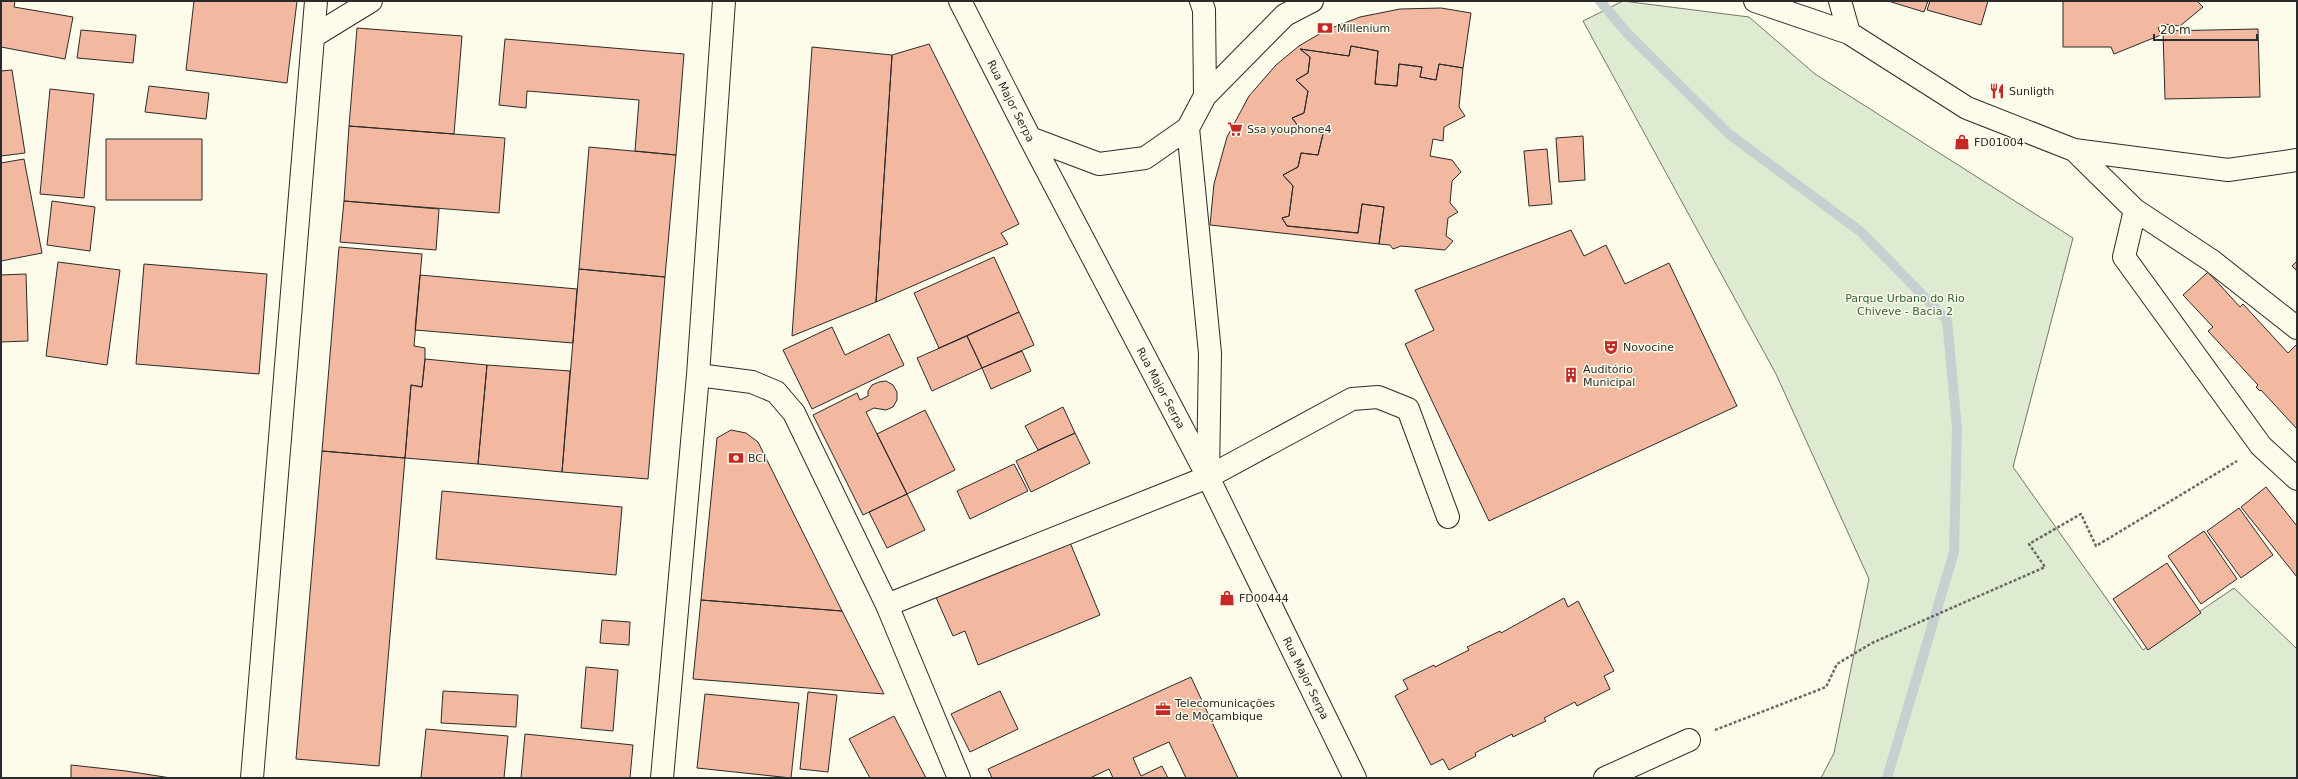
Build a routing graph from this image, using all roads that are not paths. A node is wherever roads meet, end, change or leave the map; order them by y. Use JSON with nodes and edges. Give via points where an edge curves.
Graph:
{"nodes":[{"id":1,"x":316,"y":1,"type":"edge"},
{"id":2,"x":371,"y":1,"type":"edge"},
{"id":3,"x":724,"y":1,"type":"edge"},
{"id":4,"x":960,"y":1,"type":"edge"},
{"id":5,"x":1201,"y":1,"type":"edge"},
{"id":6,"x":1312,"y":1,"type":"edge"},
{"id":7,"x":1755,"y":1,"type":"edge"},
{"id":8,"x":1840,"y":1,"type":"edge"},
{"id":9,"x":1849,"y":33,"type":"junction"},
{"id":10,"x":314,"y":36,"type":"junction"},
{"id":11,"x":1205,"y":96,"type":"junction"},
{"id":12,"x":1188,"y":128,"type":"junction"},
{"id":13,"x":1030,"y":138,"type":"junction"},
{"id":14,"x":2074,"y":150,"type":"junction"},
{"id":15,"x":2297,"y":160,"type":"edge"},
{"id":16,"x":2135,"y":210,"type":"junction"},
{"id":17,"x":2297,"y":328,"type":"edge"},
{"id":18,"x":698,"y":375,"type":"junction"},
{"id":19,"x":1208,"y":477,"type":"junction"},
{"id":20,"x":2297,"y":479,"type":"edge"},
{"id":21,"x":1448,"y":517,"type":"dead end"},
{"id":22,"x":887,"y":605,"type":"junction"},
{"id":23,"x":1689,"y":740,"type":"road end"},
{"id":24,"x":252,"y":778,"type":"edge"},
{"id":25,"x":662,"y":778,"type":"edge"},
{"id":26,"x":959,"y":778,"type":"edge"},
{"id":27,"x":1355,"y":778,"type":"edge"},
{"id":28,"x":1604,"y":778,"type":"edge"}],
"edges":[{"from":1,"to":10,"type":"street"},
{"from":2,"to":10,"type":"street"},
{"from":3,"to":18,"type":"street"},
{"from":4,"to":13,"type":"street","name":"Rua Major Serpa"},
{"from":5,"to":11,"type":"street","via":[[1204,10]]},
{"from":6,"to":11,"type":"street","via":[[1285,15]]},
{"from":7,"to":9,"type":"street"},
{"from":8,"to":9,"type":"street"},
{"from":9,"to":14,"type":"street","via":[[1966,108]]},
{"from":10,"to":24,"type":"street"},
{"from":11,"to":12,"type":"street"},
{"from":12,"to":13,"type":"street","via":[[1145,158],[1099,164]]},
{"from":12,"to":19,"type":"street","via":[[1210,354]]},
{"from":13,"to":19,"type":"street","name":"Rua Major Serpa"},
{"from":14,"to":15,"type":"street","via":[[2228,170]]},
{"from":14,"to":16,"type":"street"},
{"from":16,"to":17,"type":"street","via":[[2212,261]]},
{"from":16,"to":20,"type":"street","via":[[2124,257],[2261,446]]},
{"from":18,"to":22,"type":"street","via":[[752,382],[776,392],[794,413]]},
{"from":18,"to":25,"type":"street"},
{"from":19,"to":21,"type":"street","via":[[1352,399],[1378,397],[1408,410]]},
{"from":19,"to":22,"type":"street"},
{"from":19,"to":27,"type":"street","name":"Rua Major Serpa"},
{"from":22,"to":26,"type":"street"},
{"from":23,"to":28,"type":"street"}]}
